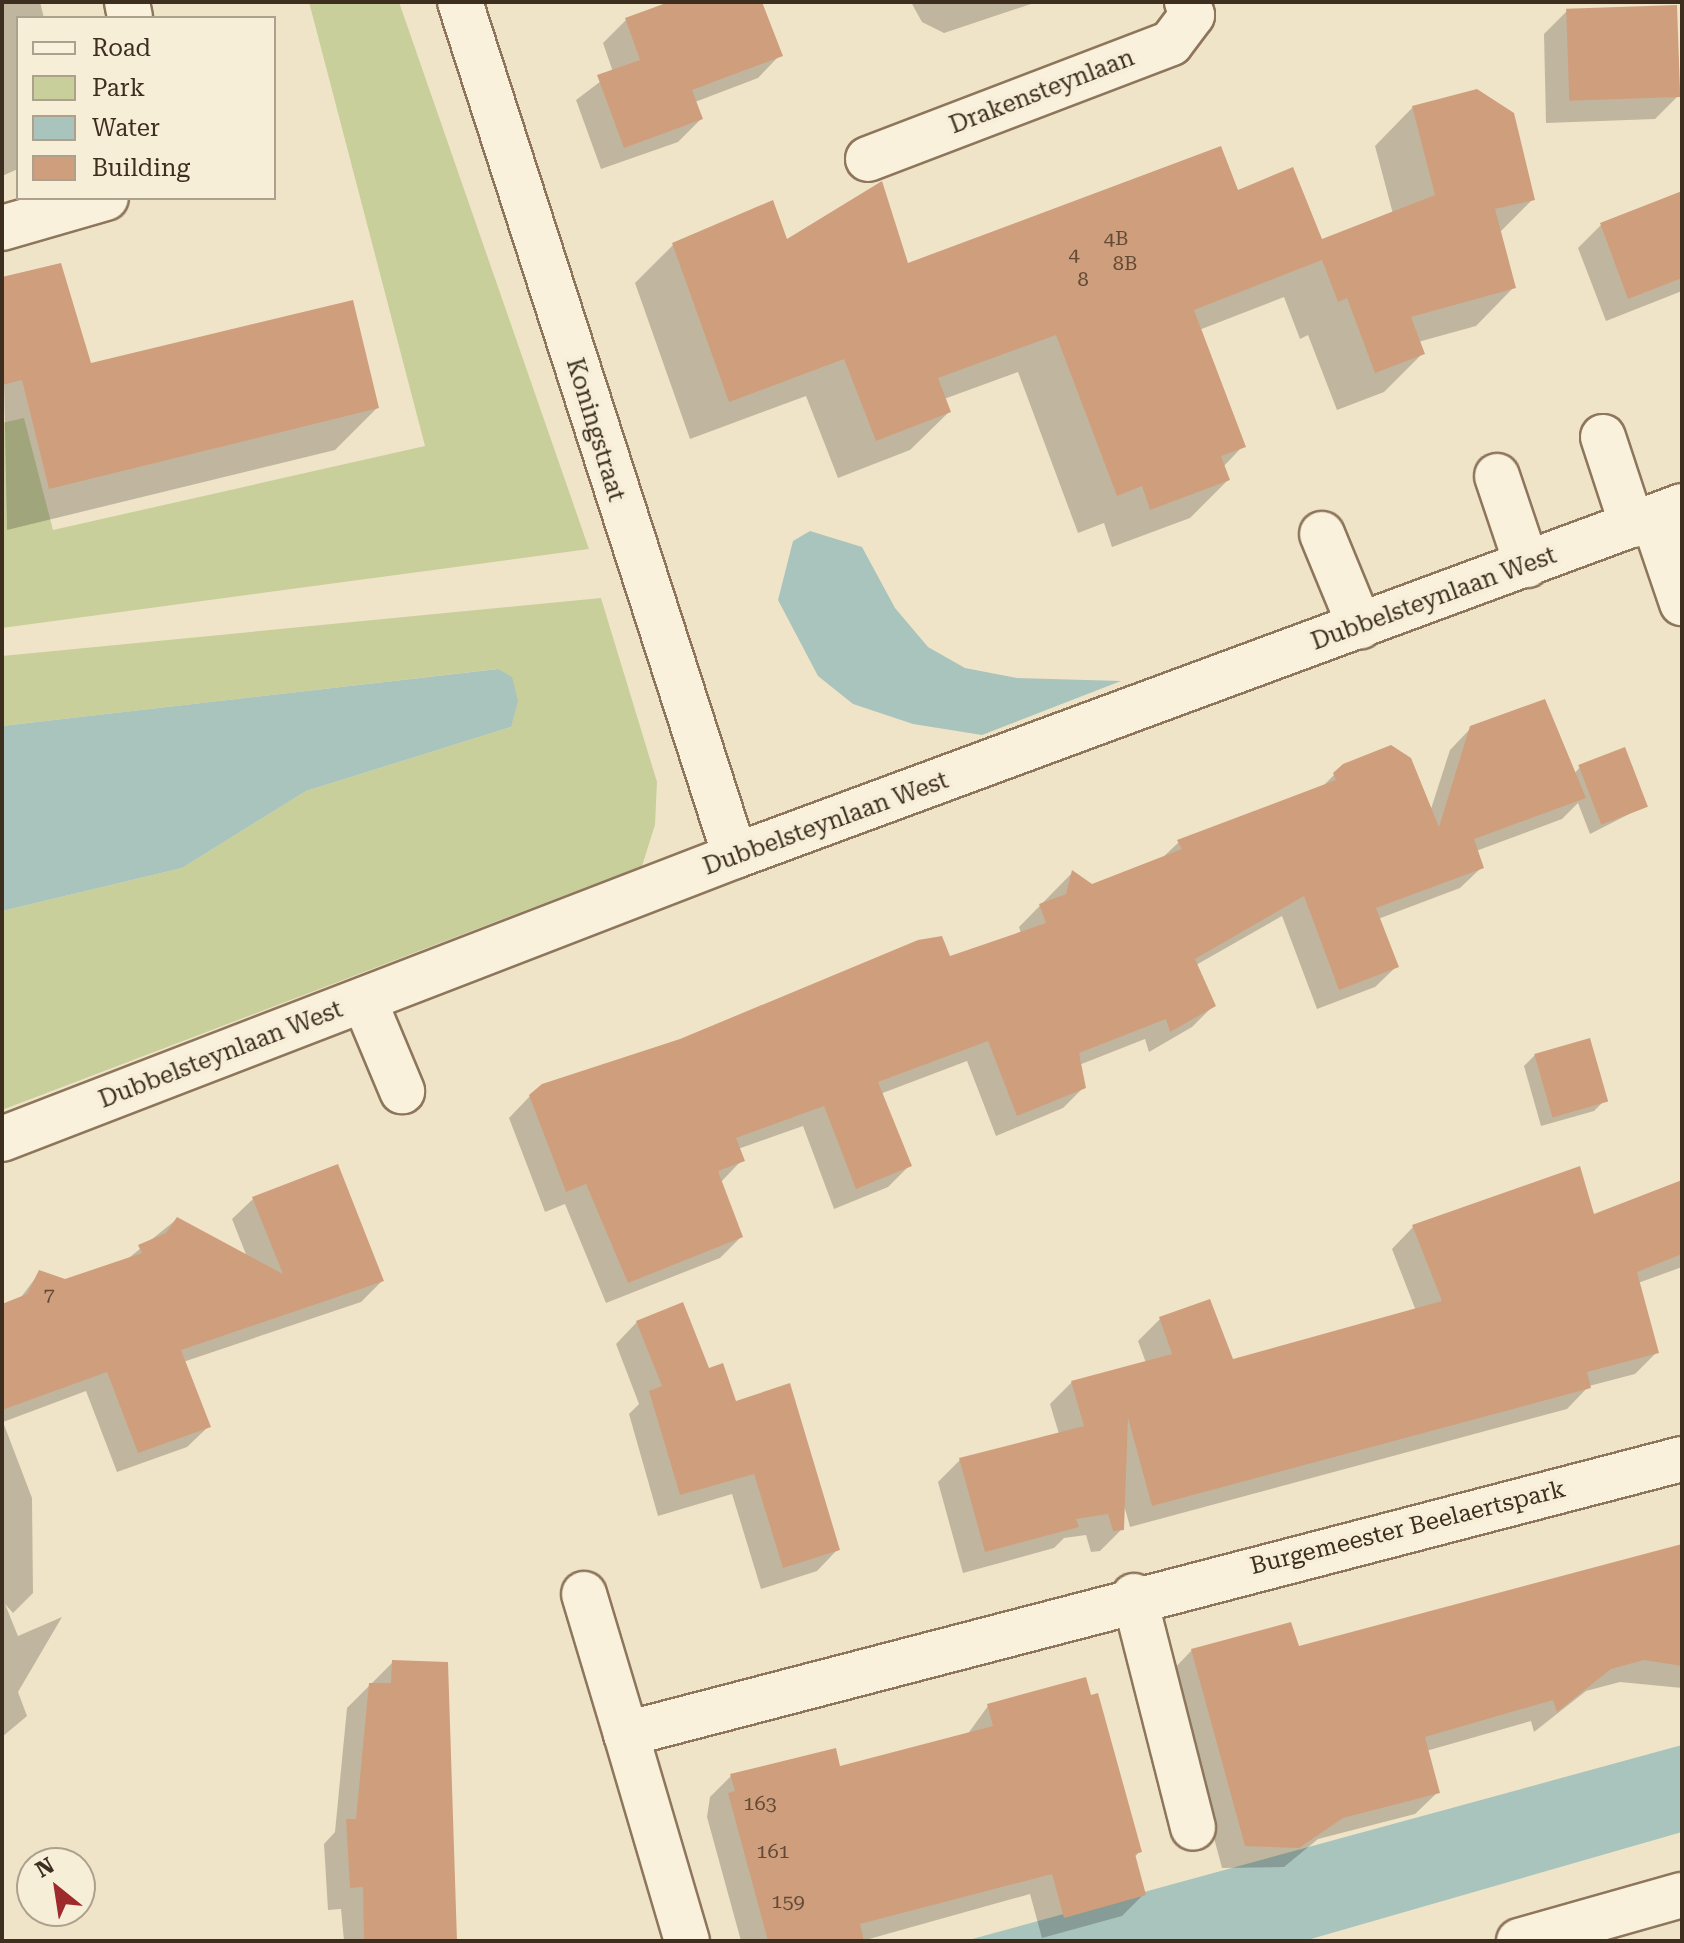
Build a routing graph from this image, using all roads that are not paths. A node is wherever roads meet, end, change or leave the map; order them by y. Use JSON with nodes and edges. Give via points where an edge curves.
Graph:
{"nodes":[{"id":1,"x":460,"y":2,"type":"edge"},
{"id":2,"x":1187,"y":2,"type":"edge"},
{"id":3,"x":868,"y":159,"type":"dead end"},
{"id":4,"x":99,"y":200,"type":"edge"},
{"id":5,"x":2,"y":228,"type":"edge"},
{"id":6,"x":1608,"y":457,"type":"dead end"},
{"id":7,"x":1504,"y":495,"type":"dead end"},
{"id":8,"x":1656,"y":516,"type":"edge"},
{"id":9,"x":1322,"y":534,"type":"dead end"},
{"id":10,"x":1527,"y":565,"type":"junction"},
{"id":11,"x":1682,"y":603,"type":"edge"},
{"id":12,"x":1353,"y":608,"type":"junction"},
{"id":13,"x":735,"y":856,"type":"junction"},
{"id":14,"x":364,"y":1000,"type":"junction"},
{"id":15,"x":402,"y":1091,"type":"dead end"},
{"id":16,"x":2,"y":1139,"type":"edge"},
{"id":17,"x":1682,"y":1459,"type":"edge"},
{"id":18,"x":584,"y":1594,"type":"dead end"},
{"id":19,"x":1134,"y":1596,"type":"junction"},
{"id":20,"x":626,"y":1734,"type":"junction"},
{"id":21,"x":1193,"y":1828,"type":"dead end"},
{"id":22,"x":1682,"y":1895,"type":"edge"},
{"id":23,"x":687,"y":1941,"type":"edge"},
{"id":24,"x":1519,"y":1941,"type":"edge"}],
"edges":[{"from":1,"to":13,"type":"street","name":"Koningstraat"},
{"from":2,"to":3,"type":"street","name":"Drakensteynlaan","via":[[1192,15],[1171,43]]},
{"from":4,"to":5,"type":"street"},
{"from":6,"to":8,"type":"street"},
{"from":7,"to":10,"type":"street"},
{"from":8,"to":10,"type":"street","name":"Dubbelsteynlaan West"},
{"from":8,"to":11,"type":"street"},
{"from":9,"to":12,"type":"street"},
{"from":10,"to":12,"type":"street","name":"Dubbelsteynlaan West"},
{"from":12,"to":13,"type":"street","name":"Dubbelsteynlaan West"},
{"from":13,"to":14,"type":"street","name":"Dubbelsteynlaan West"},
{"from":14,"to":15,"type":"street"},
{"from":14,"to":16,"type":"street","name":"Dubbelsteynlaan West"},
{"from":17,"to":19,"type":"street","name":"Burgemeester Beelaertspark"},
{"from":18,"to":20,"type":"street"},
{"from":19,"to":20,"type":"street","name":"Burgemeester Beelaertspark"},
{"from":19,"to":21,"type":"street"},
{"from":20,"to":23,"type":"street"},
{"from":22,"to":24,"type":"street"}]}
